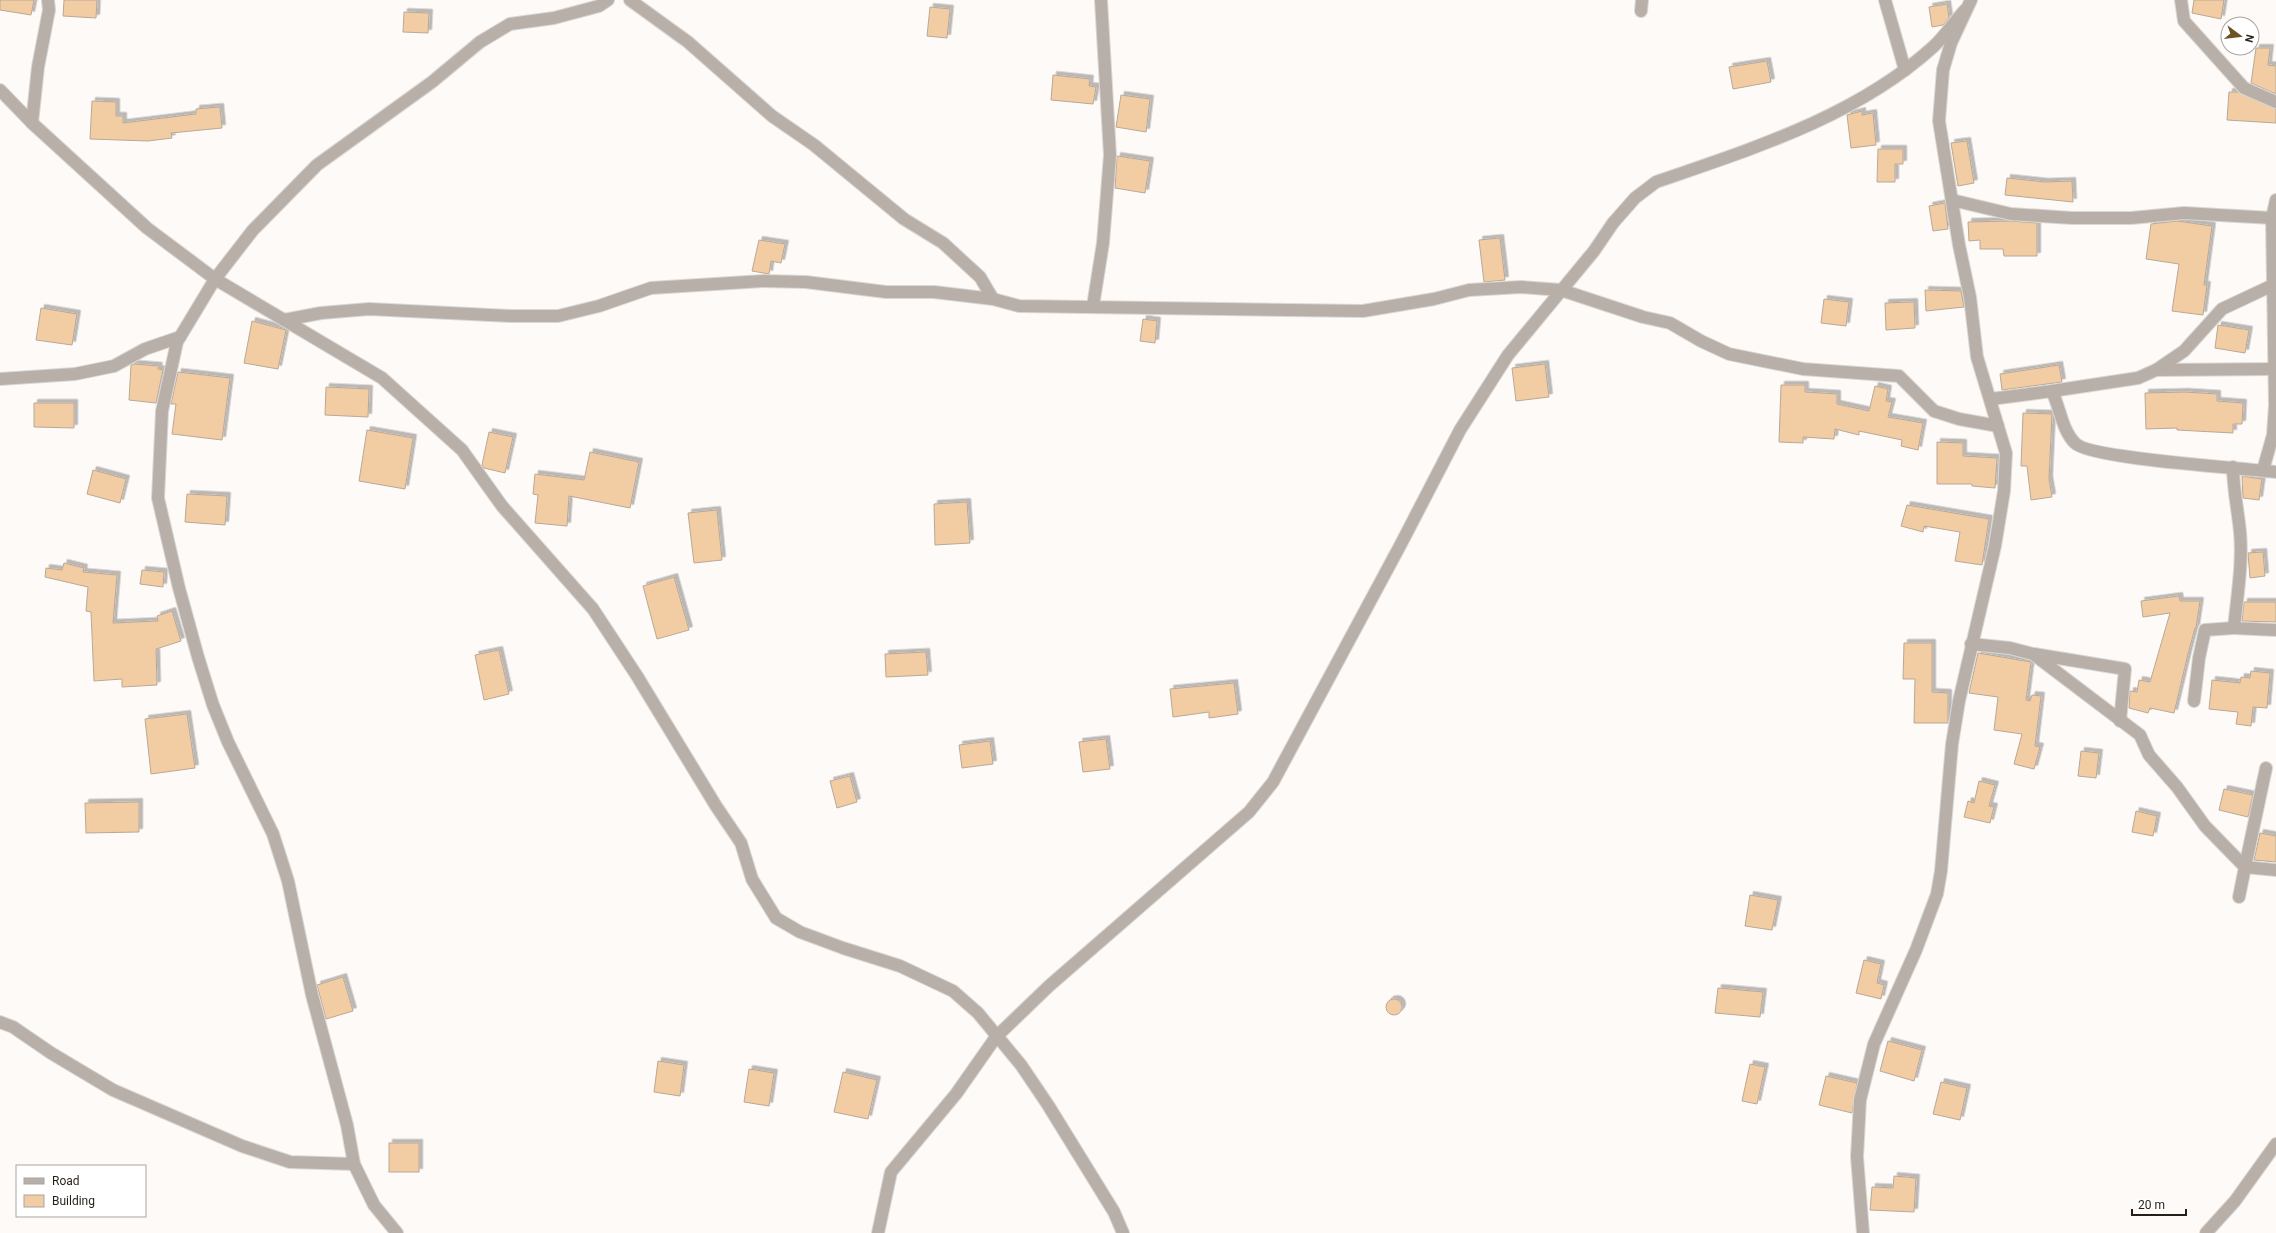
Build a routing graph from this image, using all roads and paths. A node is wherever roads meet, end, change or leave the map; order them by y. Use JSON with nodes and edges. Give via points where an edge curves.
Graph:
{"nodes":[{"id":1,"x":48,"y":0,"type":"edge"},
{"id":2,"x":608,"y":0,"type":"edge"},
{"id":3,"x":630,"y":0,"type":"edge"},
{"id":4,"x":1102,"y":0,"type":"edge"},
{"id":5,"x":1885,"y":0,"type":"edge"},
{"id":6,"x":2181,"y":0,"type":"edge"},
{"id":7,"x":1968,"y":5,"type":"edge"},
{"id":8,"x":1905,"y":70,"type":"junction"},
{"id":9,"x":0,"y":90,"type":"edge"},
{"id":10,"x":2276,"y":102,"type":"edge"},
{"id":11,"x":32,"y":123,"type":"junction"},
{"id":12,"x":1952,"y":200,"type":"junction"},
{"id":13,"x":2276,"y":200,"type":"edge"},
{"id":14,"x":2272,"y":218,"type":"junction"},
{"id":15,"x":215,"y":279,"type":"junction"},
{"id":16,"x":2273,"y":285,"type":"junction"},
{"id":17,"x":1561,"y":290,"type":"junction"},
{"id":18,"x":993,"y":299,"type":"junction"},
{"id":19,"x":1093,"y":306,"type":"junction"},
{"id":20,"x":284,"y":320,"type":"junction"},
{"id":21,"x":180,"y":337,"type":"junction"},
{"id":22,"x":2275,"y":369,"type":"edge"},
{"id":23,"x":2156,"y":370,"type":"junction"},
{"id":24,"x":0,"y":379,"type":"edge"},
{"id":25,"x":2052,"y":391,"type":"junction"},
{"id":26,"x":1991,"y":399,"type":"junction"},
{"id":27,"x":1998,"y":426,"type":"junction"},
{"id":28,"x":2233,"y":467,"type":"junction"},
{"id":29,"x":2263,"y":470,"type":"junction"},
{"id":30,"x":2276,"y":472,"type":"edge"},
{"id":31,"x":2234,"y":628,"type":"junction"},
{"id":32,"x":2276,"y":630,"type":"edge"},
{"id":33,"x":1971,"y":644,"type":"junction"},
{"id":34,"x":2033,"y":654,"type":"junction"},
{"id":35,"x":2194,"y":701,"type":"dead end"},
{"id":36,"x":2120,"y":721,"type":"junction"},
{"id":37,"x":2266,"y":768,"type":"dead end"},
{"id":38,"x":2245,"y":867,"type":"junction"},
{"id":39,"x":2276,"y":870,"type":"edge"},
{"id":40,"x":2239,"y":897,"type":"dead end"},
{"id":41,"x":0,"y":1022,"type":"edge"},
{"id":42,"x":996,"y":1036,"type":"junction"},
{"id":43,"x":2276,"y":1144,"type":"edge"},
{"id":44,"x":354,"y":1164,"type":"junction"},
{"id":45,"x":397,"y":1233,"type":"edge"},
{"id":46,"x":878,"y":1233,"type":"edge"},
{"id":47,"x":1123,"y":1233,"type":"edge"},
{"id":48,"x":1864,"y":1233,"type":"edge"},
{"id":49,"x":2206,"y":1233,"type":"edge"}],
"edges":[{"from":1,"to":11,"type":"street","via":[[49,10],[38,67]]},
{"from":2,"to":15,"type":"street","via":[[599,6],[554,18],[510,24],[480,42],[426,87],[318,165],[253,230]]},
{"from":3,"to":18,"type":"street","via":[[688,42],[772,116],[814,145],[904,219],[943,243],[980,278]]},
{"from":4,"to":19,"type":"street","via":[[1110,155],[1103,243]]},
{"from":5,"to":8,"type":"street"},
{"from":6,"to":10,"type":"street","via":[[2184,21],[2244,88]]},
{"from":7,"to":8,"type":"street","via":[[1934,46]]},
{"from":7,"to":12,"type":"street","via":[[1951,43],[1943,70],[1940,93],[1939,121]]},
{"from":8,"to":17,"type":"street","via":[[1814,123],[1656,182],[1635,198],[1613,223],[1594,251]]},
{"from":9,"to":11,"type":"street"},
{"from":11,"to":15,"type":"street","via":[[147,228]]},
{"from":12,"to":14,"type":"street","via":[[2011,214],[2072,218],[2131,218],[2184,213]]},
{"from":12,"to":26,"type":"street","via":[[1970,297],[1977,357]]},
{"from":13,"to":14,"type":"street"},
{"from":14,"to":16,"type":"street"},
{"from":15,"to":20,"type":"street"},
{"from":15,"to":21,"type":"street"},
{"from":16,"to":22,"type":"street"},
{"from":16,"to":23,"type":"street","via":[[2222,309],[2184,351]]},
{"from":17,"to":19,"type":"street","via":[[1521,287],[1469,290],[1434,300],[1363,311]]},
{"from":17,"to":27,"type":"street","via":[[1643,317],[1670,323],[1729,354],[1803,369],[1898,376],[1934,411],[1959,419]]},
{"from":17,"to":42,"type":"street","via":[[1508,355],[1460,430],[1273,782],[1249,812],[1049,986]]},
{"from":18,"to":19,"type":"street","via":[[1019,306]]},
{"from":18,"to":20,"type":"street","via":[[934,292],[886,292],[806,282],[763,281],[651,288],[599,306],[558,316],[369,309],[321,313]]},
{"from":20,"to":42,"type":"street","via":[[382,378],[462,450],[502,506],[593,609],[741,843],[752,879],[776,918],[800,932],[900,966],[953,991],[978,1014]]},
{"from":21,"to":24,"type":"street","via":[[145,349],[114,366],[75,374]]},
{"from":21,"to":44,"type":"street","via":[[162,411],[158,498],[179,588],[213,705],[228,742],[273,834],[288,882],[312,995],[347,1126]]},
{"from":22,"to":23,"type":"street"},
{"from":22,"to":29,"type":"street","via":[[2273,435]]},
{"from":23,"to":25,"type":"street","via":[[2138,378]]},
{"from":25,"to":26,"type":"street"},
{"from":25,"to":28,"type":"street","via":[[2060,406],[2066,431],[2076,445],[2093,451],[2130,457]]},
{"from":26,"to":27,"type":"street"},
{"from":27,"to":33,"type":"street","via":[[2006,453],[2004,491],[1995,546]]},
{"from":28,"to":29,"type":"street"},
{"from":28,"to":31,"type":"street","via":[[2233,493],[2240,532],[2240,568]]},
{"from":29,"to":30,"type":"street"},
{"from":31,"to":32,"type":"street"},
{"from":31,"to":35,"type":"street","via":[[2205,630]]},
{"from":33,"to":34,"type":"street","via":[[2010,648]]},
{"from":33,"to":48,"type":"street","via":[[1958,701],[1952,744],[1937,894],[1916,950],[1874,1044],[1860,1100],[1857,1157]]},
{"from":34,"to":36,"type":"street"},
{"from":34,"to":36,"type":"street","via":[[2125,669]]},
{"from":36,"to":38,"type":"street","via":[[2140,735],[2148,755],[2178,787],[2205,826]]},
{"from":37,"to":38,"type":"street"},
{"from":38,"to":39,"type":"street"},
{"from":38,"to":40,"type":"street"},
{"from":41,"to":44,"type":"street","via":[[13,1027],[113,1090],[242,1146],[290,1162]]},
{"from":42,"to":46,"type":"street","via":[[956,1094],[891,1172]]},
{"from":42,"to":47,"type":"street","via":[[1021,1065],[1048,1105],[1114,1212]]},
{"from":43,"to":49,"type":"street","via":[[2235,1201]]},
{"from":44,"to":45,"type":"street","via":[[374,1205]]}]}
